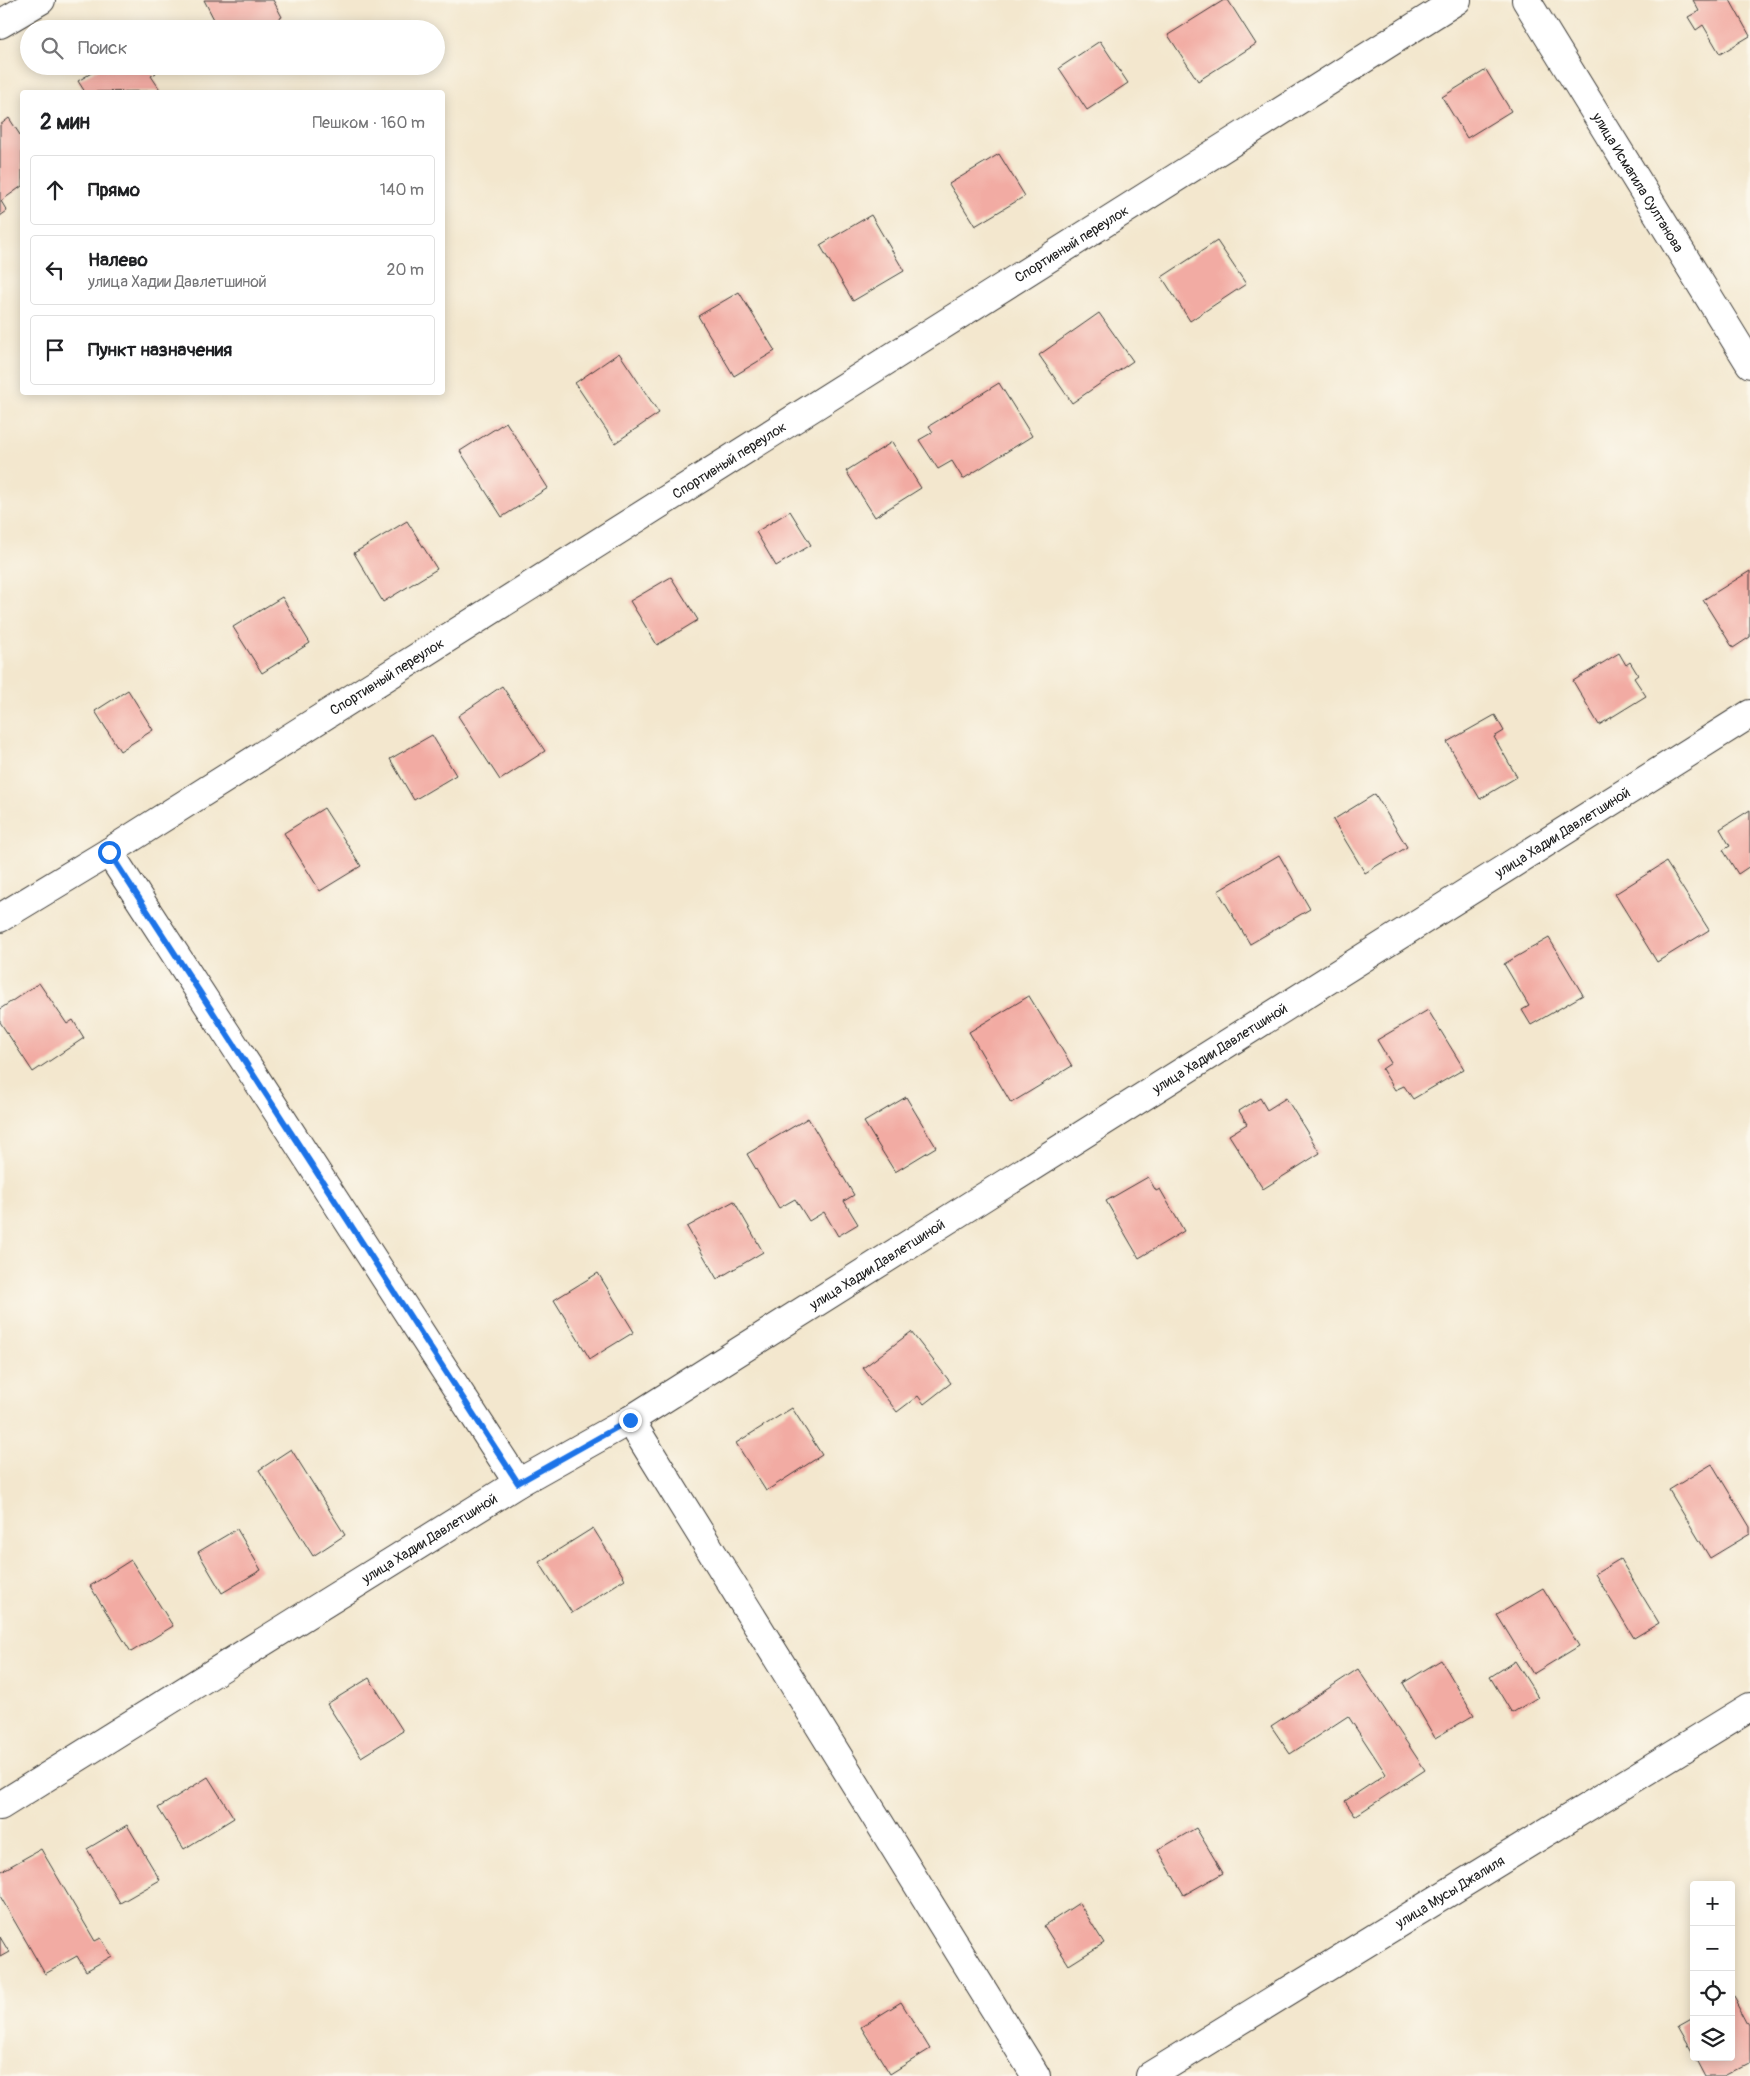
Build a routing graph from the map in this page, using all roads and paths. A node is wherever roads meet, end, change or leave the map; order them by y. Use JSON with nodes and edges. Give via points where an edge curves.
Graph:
{"nodes":[{"id":1,"x":41,"y":0,"type":"edge"},
{"id":2,"x":1457,"y":0,"type":"edge"},
{"id":3,"x":1526,"y":0,"type":"edge"},
{"id":4,"x":0,"y":24,"type":"edge"},
{"id":5,"x":1750,"y":364,"type":"edge"},
{"id":6,"x":1750,"y":714,"type":"edge"},
{"id":7,"x":109,"y":852,"type":"junction"},
{"id":8,"x":0,"y":918,"type":"edge"},
{"id":9,"x":630,"y":1420,"type":"junction"},
{"id":10,"x":518,"y":1483,"type":"junction"},
{"id":11,"x":1750,"y":1707,"type":"edge"},
{"id":12,"x":0,"y":1806,"type":"edge"},
{"id":13,"x":1036,"y":2076,"type":"edge"},
{"id":14,"x":1150,"y":2076,"type":"edge"}],
"edges":[{"from":1,"to":4,"type":"street"},
{"from":2,"to":7,"type":"street","name":"Спортивный переулок"},
{"from":3,"to":5,"type":"street","name":"улица Исмагила Султанова"},
{"from":6,"to":9,"type":"street","name":"улица Хадии Давлетшиной"},
{"from":7,"to":8,"type":"street","name":"Спортивный переулок"},
{"from":7,"to":10,"type":"street"},
{"from":9,"to":10,"type":"street","name":"улица Хадии Давлетшиной"},
{"from":9,"to":13,"type":"street"},
{"from":10,"to":12,"type":"street","name":"улица Хадии Давлетшиной"},
{"from":11,"to":14,"type":"street","name":"улица Мусы Джалиля"}]}
